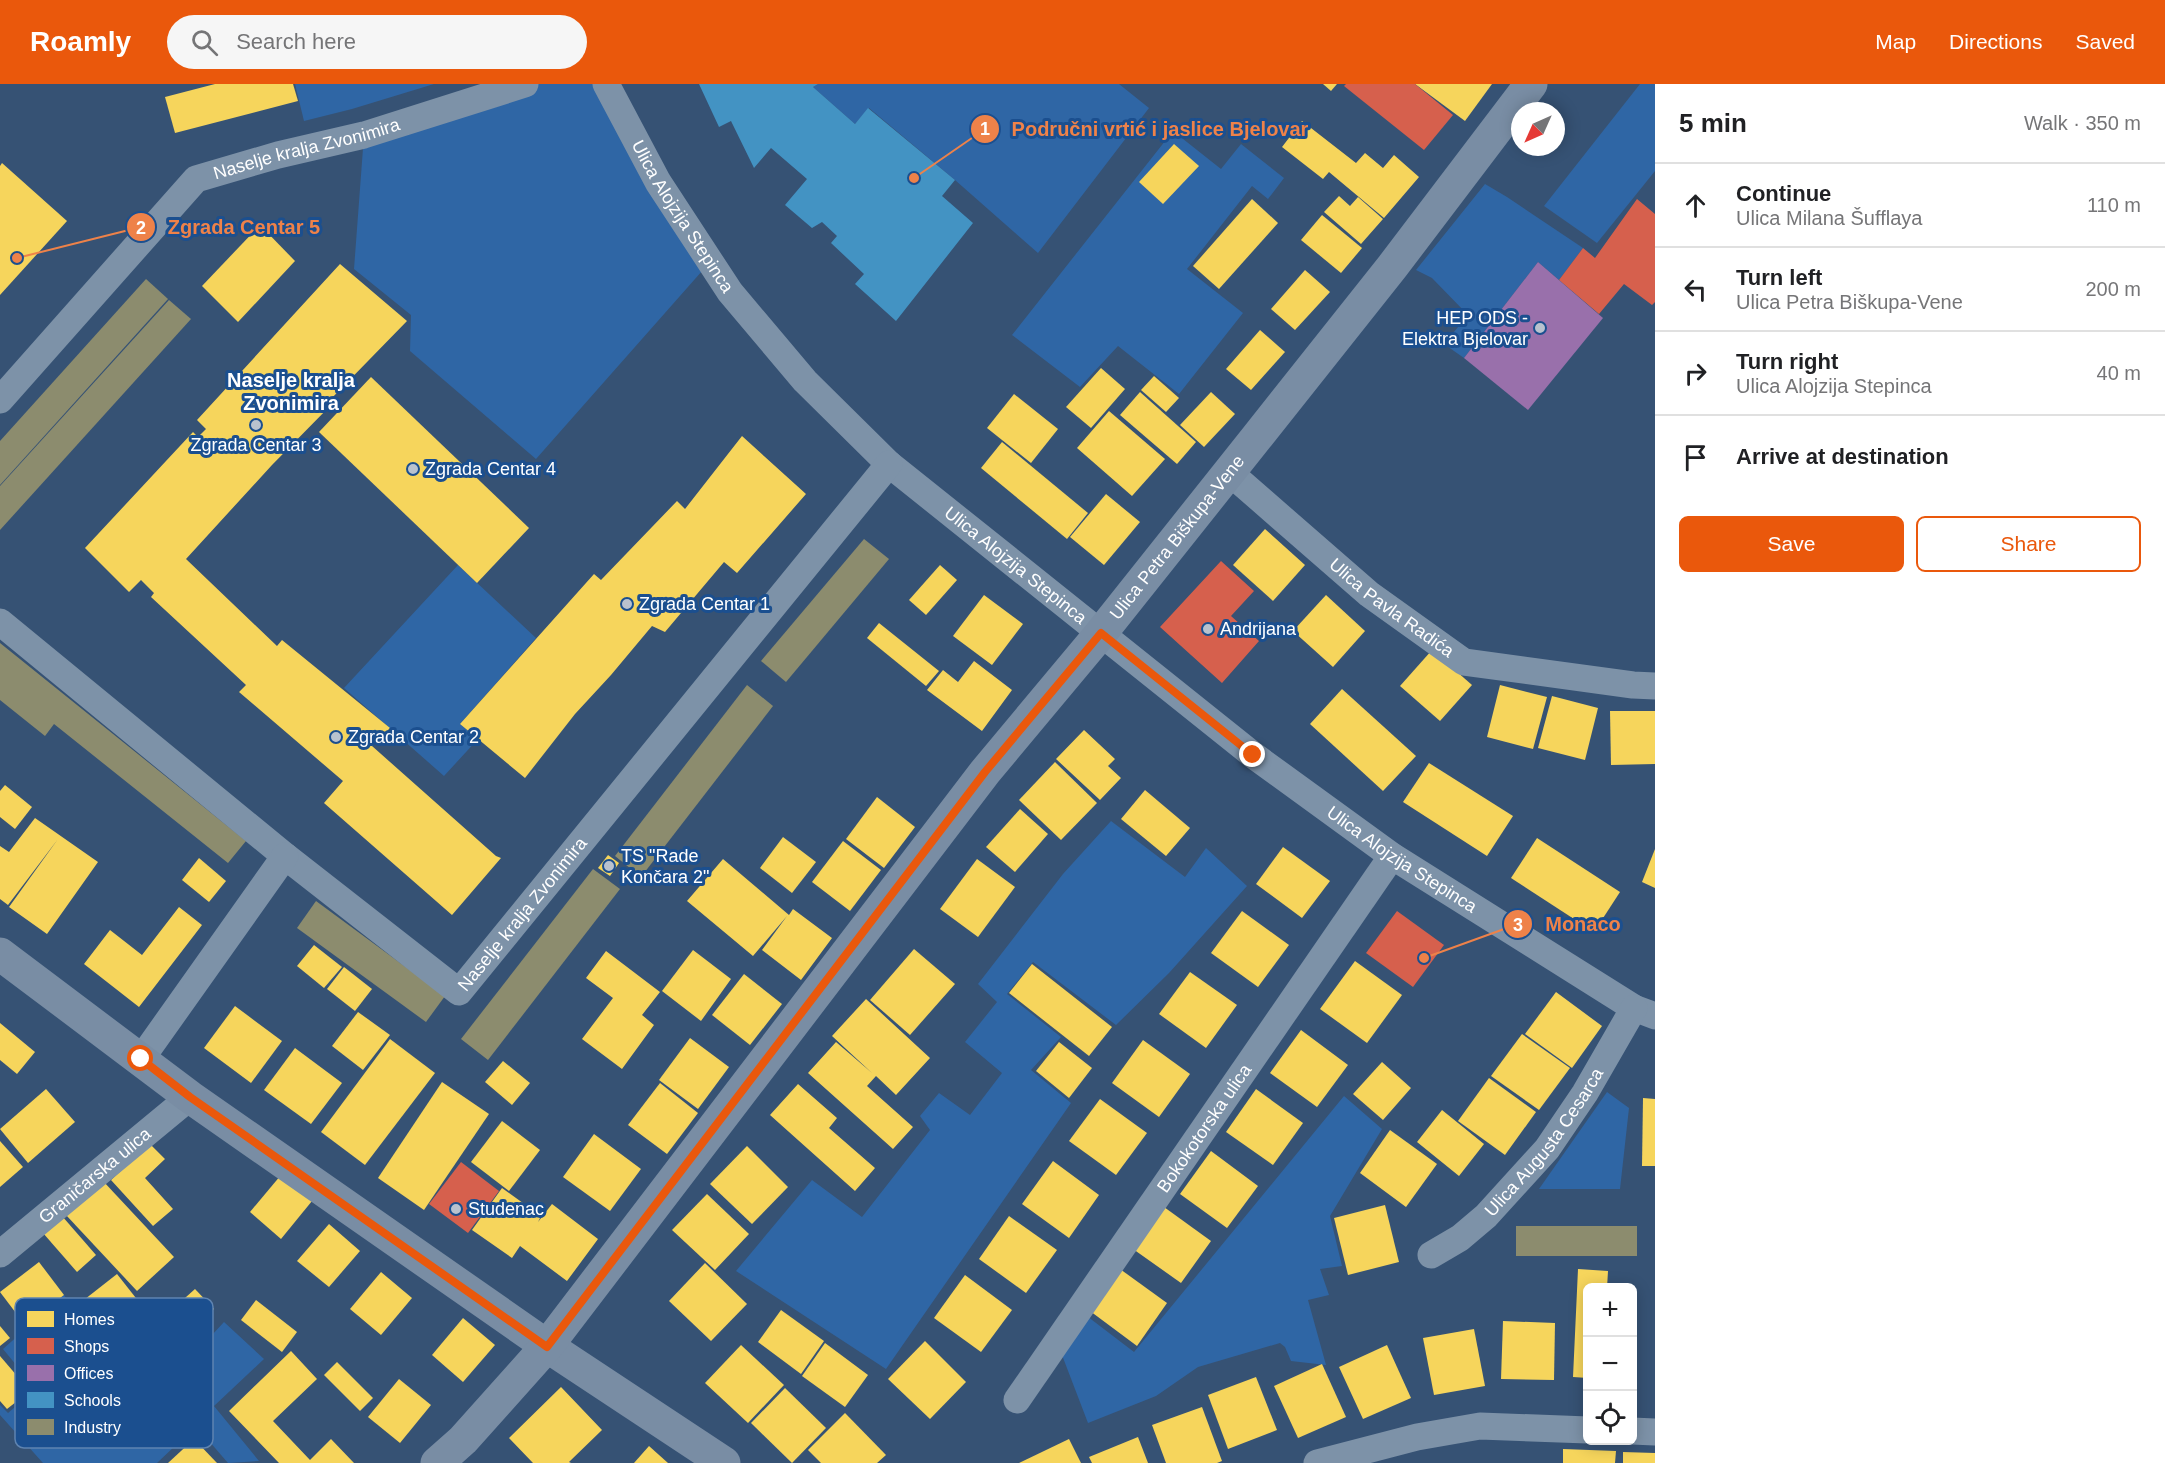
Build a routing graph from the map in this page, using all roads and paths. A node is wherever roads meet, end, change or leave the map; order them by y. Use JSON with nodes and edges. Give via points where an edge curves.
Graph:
{"nodes":[{"id":1,"x":525,"y":84,"type":"edge"},
{"id":2,"x":606,"y":84,"type":"edge"},
{"id":3,"x":1531,"y":84,"type":"edge"},
{"id":4,"x":0,"y":400,"type":"edge"},
{"id":5,"x":890,"y":464,"type":"junction"},
{"id":6,"x":1229,"y":472,"type":"junction"},
{"id":7,"x":0,"y":622,"type":"edge"},
{"id":8,"x":1101,"y":633,"type":"junction"},
{"id":9,"x":1655,"y":686,"type":"edge"},
{"id":10,"x":285,"y":856,"type":"junction"},
{"id":11,"x":1392,"y":856,"type":"junction"},
{"id":12,"x":0,"y":954,"type":"edge"},
{"id":13,"x":1645,"y":1012,"type":"edge"},
{"id":14,"x":141,"y":1059,"type":"junction"},
{"id":15,"x":190,"y":1097,"type":"junction"},
{"id":16,"x":0,"y":1254,"type":"edge"},
{"id":17,"x":1431,"y":1255,"type":"dead end"},
{"id":18,"x":547,"y":1347,"type":"junction"},
{"id":19,"x":1017,"y":1400,"type":"dead end"},
{"id":20,"x":1583,"y":1430,"type":"edge"},
{"id":21,"x":1637,"y":1431,"type":"edge"},
{"id":22,"x":1655,"y":1432,"type":"edge"},
{"id":23,"x":437,"y":1463,"type":"edge"},
{"id":24,"x":724,"y":1463,"type":"edge"},
{"id":25,"x":1317,"y":1463,"type":"edge"}],
"edges":[{"from":1,"to":4,"type":"street","name":"Naselje kralja Zvonimira","via":[[364,135],[196,179]]},
{"from":2,"to":5,"type":"street","name":"Ulica Alojzija Stepinca","via":[[658,182],[730,292],[805,381]]},
{"from":3,"to":6,"type":"main road","name":"Ulica Petra Biškupa-Vene"},
{"from":5,"to":8,"type":"street","name":"Ulica Alojzija Stepinca"},
{"from":5,"to":10,"type":"street","name":"Naselje kralja Zvonimira","via":[[459,992]]},
{"from":6,"to":8,"type":"main road","name":"Ulica Petra Biškupa-Vene"},
{"from":6,"to":9,"type":"street","name":"Ulica Pavla Radića","via":[[1369,594],[1464,662]]},
{"from":7,"to":10,"type":"street","name":"Naselje kralja Zvonimira"},
{"from":8,"to":11,"type":"street","name":"Ulica Alojzija Stepinca","via":[[1231,739]]},
{"from":8,"to":18,"type":"main road","name":"Ulica Petra Biškupa-Vene","via":[[985,772]]},
{"from":10,"to":14,"type":"street"},
{"from":11,"to":13,"type":"street","name":"Ulica Alojzija Stepinca"},
{"from":11,"to":19,"type":"street","name":"Bokokotorska ulica"},
{"from":12,"to":14,"type":"main road"},
{"from":13,"to":17,"type":"street","name":"Ulica Augusta Cesarca","via":[[1547,1149],[1486,1216]]},
{"from":14,"to":15,"type":"main road"},
{"from":15,"to":16,"type":"street","name":"Graničarska ulica"},
{"from":15,"to":18,"type":"main road"},
{"from":18,"to":23,"type":"main road","name":"Ulica Petra Biškupa-Vene","via":[[463,1440]]},
{"from":18,"to":24,"type":"main road"},
{"from":20,"to":25,"type":"street","via":[[1480,1426],[1417,1437]]},
{"from":21,"to":22,"type":"street"}]}
